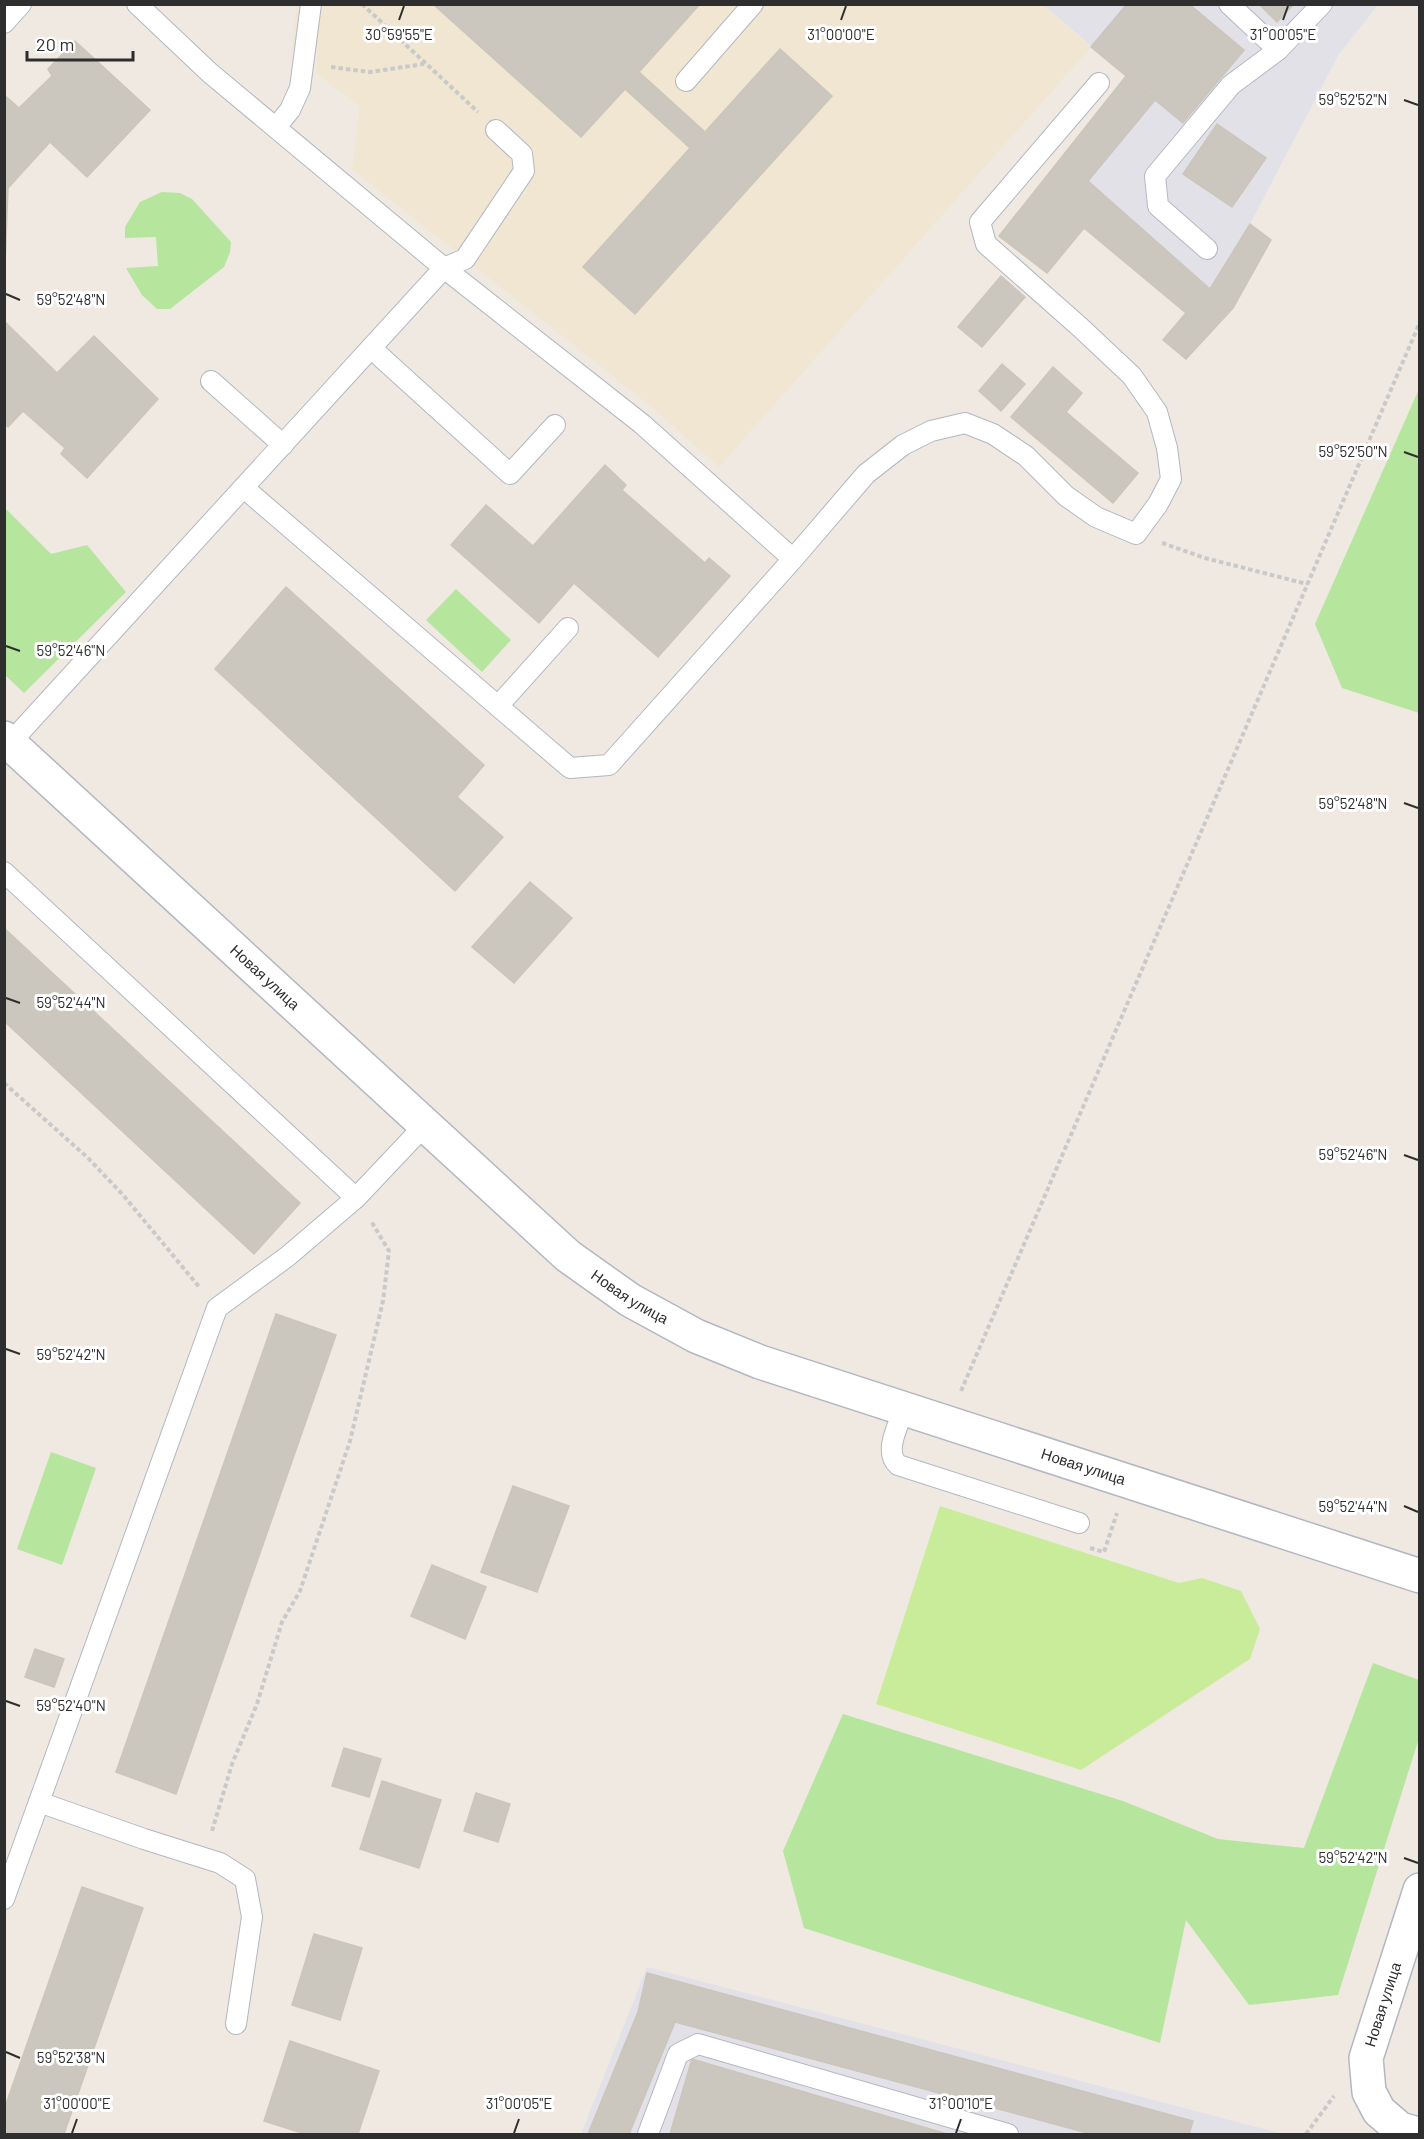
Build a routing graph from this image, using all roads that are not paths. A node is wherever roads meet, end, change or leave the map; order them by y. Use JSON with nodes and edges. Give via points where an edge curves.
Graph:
{"nodes":[{"id":1,"x":21,"y":4,"type":"edge"},
{"id":2,"x":137,"y":4,"type":"edge"},
{"id":3,"x":311,"y":4,"type":"edge"},
{"id":4,"x":753,"y":4,"type":"edge"},
{"id":5,"x":1228,"y":4,"type":"edge"},
{"id":6,"x":1322,"y":4,"type":"edge"},
{"id":7,"x":4,"y":23,"type":"edge"},
{"id":8,"x":1278,"y":50,"type":"junction"},
{"id":9,"x":686,"y":81,"type":"dead end"},
{"id":10,"x":1099,"y":83,"type":"dead end"},
{"id":11,"x":276,"y":127,"type":"junction"},
{"id":12,"x":496,"y":130,"type":"road end"},
{"id":13,"x":1207,"y":249,"type":"dead end"},
{"id":14,"x":444,"y":268,"type":"junction"},
{"id":15,"x":371,"y":348,"type":"junction"},
{"id":16,"x":212,"y":381,"type":"dead end"},
{"id":17,"x":555,"y":425,"type":"dead end"},
{"id":18,"x":283,"y":445,"type":"junction"},
{"id":19,"x":244,"y":488,"type":"junction"},
{"id":20,"x":793,"y":559,"type":"junction"},
{"id":21,"x":568,"y":628,"type":"dead end"},
{"id":22,"x":498,"y":706,"type":"junction"},
{"id":23,"x":7,"y":741,"type":"edge"},
{"id":24,"x":4,"y":872,"type":"edge"},
{"id":25,"x":424,"y":1126,"type":"junction"},
{"id":26,"x":356,"y":1198,"type":"junction"},
{"id":27,"x":904,"y":1408,"type":"junction"},
{"id":28,"x":1079,"y":1523,"type":"dead end"},
{"id":29,"x":1419,"y":1576,"type":"edge"},
{"id":30,"x":39,"y":1802,"type":"junction"},
{"id":31,"x":1419,"y":1890,"type":"edge"},
{"id":32,"x":4,"y":1899,"type":"edge"},
{"id":33,"x":237,"y":2024,"type":"dead end"},
{"id":34,"x":648,"y":2134,"type":"edge"},
{"id":35,"x":1008,"y":2134,"type":"edge"},
{"id":36,"x":1418,"y":2134,"type":"edge"}],
"edges":[{"from":1,"to":7,"type":"lane"},
{"from":2,"to":11,"type":"lane","via":[[210,73]]},
{"from":3,"to":11,"type":"lane","via":[[300,88],[290,110]]},
{"from":4,"to":9,"type":"lane"},
{"from":5,"to":8,"type":"lane"},
{"from":6,"to":8,"type":"lane"},
{"from":8,"to":13,"type":"lane","via":[[1231,85],[1155,176],[1158,206]]},
{"from":10,"to":20,"type":"lane","via":[[980,222],[986,244],[1132,376],[1157,412],[1171,479],[1158,504],[1136,534],[1096,516],[1066,495],[1026,456],[993,434],[965,423],[931,431],[903,445],[866,474]]},
{"from":11,"to":14,"type":"lane"},
{"from":12,"to":14,"type":"lane","via":[[522,154],[524,171],[465,259]]},
{"from":14,"to":15,"type":"lane"},
{"from":14,"to":20,"type":"lane","via":[[642,424]]},
{"from":15,"to":17,"type":"lane","via":[[510,474]]},
{"from":15,"to":18,"type":"lane"},
{"from":16,"to":18,"type":"lane"},
{"from":18,"to":19,"type":"lane"},
{"from":19,"to":22,"type":"lane"},
{"from":19,"to":23,"type":"lane"},
{"from":20,"to":22,"type":"lane","via":[[609,765],[570,768]]},
{"from":21,"to":22,"type":"lane"},
{"from":23,"to":25,"type":"street","name":"Новая улица"},
{"from":24,"to":26,"type":"lane"},
{"from":25,"to":26,"type":"lane"},
{"from":25,"to":27,"type":"street","name":"Новая улица","via":[[568,1256],[630,1300],[696,1336],[760,1362]]},
{"from":26,"to":30,"type":"lane","via":[[288,1256],[217,1308]]},
{"from":27,"to":28,"type":"lane","via":[[891,1450],[898,1465]]},
{"from":27,"to":29,"type":"street","name":"Новая улица"},
{"from":30,"to":32,"type":"lane"},
{"from":30,"to":33,"type":"lane","via":[[220,1863],[245,1880],[252,1917]]},
{"from":31,"to":36,"type":"street","name":"Новая улица","via":[[1366,2058],[1369,2092],[1379,2111],[1400,2129]]},
{"from":34,"to":35,"type":"lane","via":[[678,2054],[698,2044]]}]}
